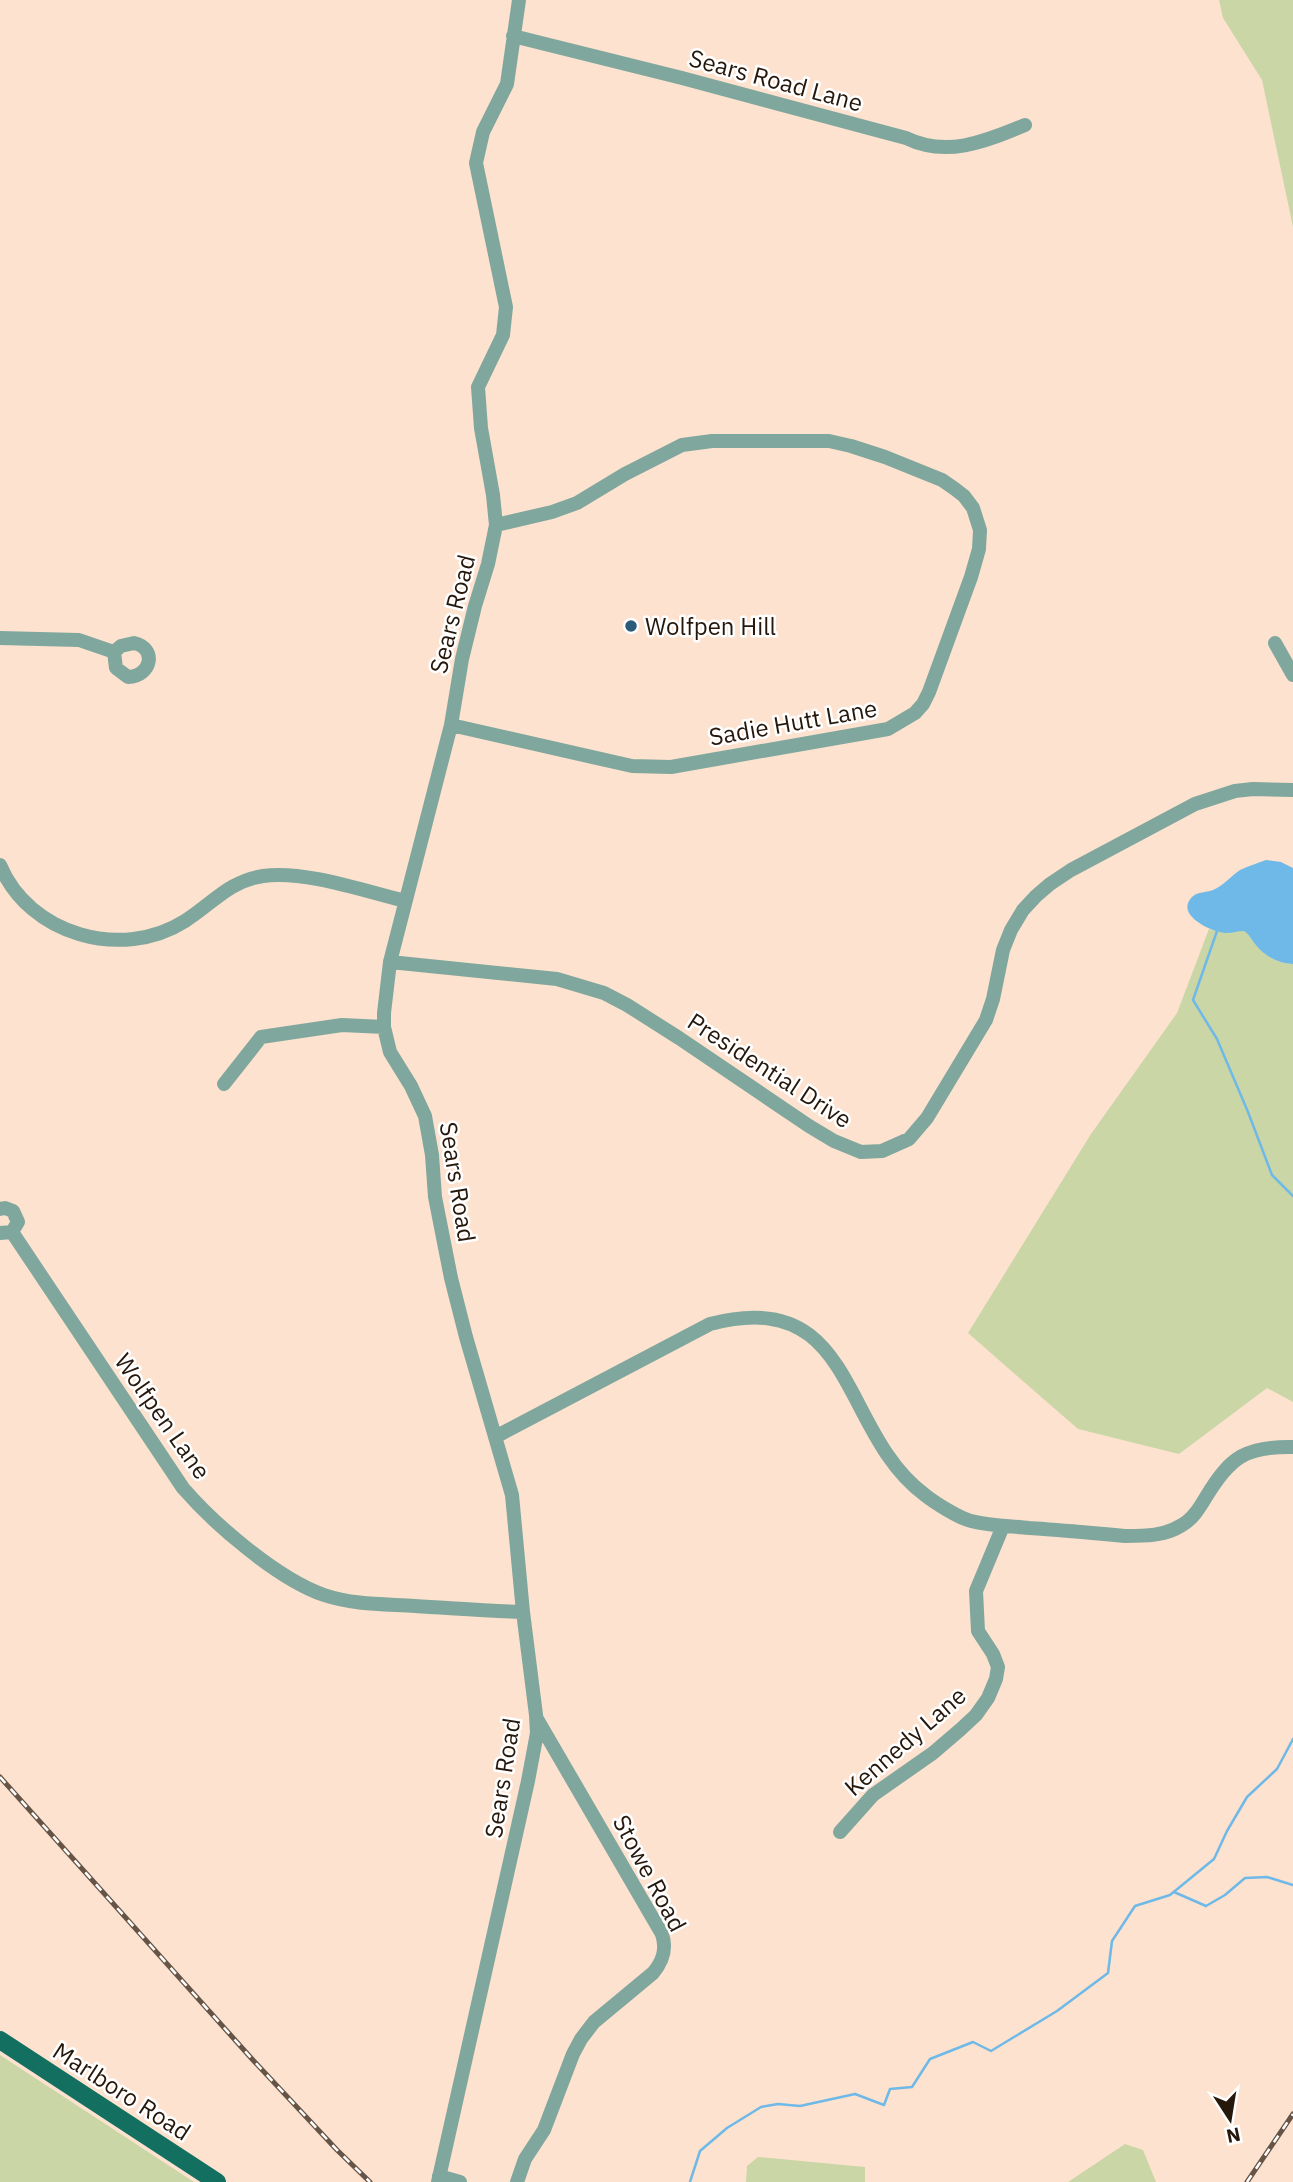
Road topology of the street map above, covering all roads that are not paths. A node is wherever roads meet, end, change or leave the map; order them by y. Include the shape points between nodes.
1 (519, 0) edge
2 (513, 36) junction
3 (1025, 125) dead end
4 (496, 525) junction
5 (0, 638) edge
6 (1275, 643) dead end
7 (114, 652) dead end
8 (1293, 675) edge
9 (451, 725) junction
10 (1293, 790) edge
11 (0, 866) edge
12 (405, 901) junction
13 (390, 962) junction
14 (384, 1027) junction
15 (224, 1083) dead end
16 (0, 1209) edge
17 (6, 1233) edge
18 (495, 1437) junction
19 (1293, 1447) edge
20 (1003, 1526) junction
21 (523, 1612) junction
22 (536, 1718) junction
23 (839, 1832) dead end
24 (0, 2040) edge
25 (438, 2179) edge
26 (218, 2182) edge
27 (460, 2182) edge
28 (517, 2182) edge

1 - 2 street, Sears Road
2 - 3 street, Sears Road Lane via 935,148 956,148
2 - 4 street, Sears Road via 507,84 483,132 476,163 506,307 503,335 478,385
4 - 9 street, Sears Road via 462,659
4 - 9 street, Sadie Hutt Lane via 577,503 682,446 712,441 829,441 942,480 967,500 981,534 971,577 929,692 915,713 887,729 652,768
5 - 7 street via 79,640
6 - 8 street
9 - 12 street, Sears Road
10 - 13 street, Presidential Drive via 1235,791 1195,804 1072,870 1036,895 1011,930 986,1020 934,1108 909,1139 882,1151 861,1152 834,1141 604,993 557,979
11 - 12 street via 26,906 54,925 98,940 155,934 185,922 216,896 247,879 265,876 294,876
12 - 13 street, Sears Road
13 - 14 street, Sears Road
14 - 15 street via 342,1026 261,1037
14 - 18 street, Sears Road via 390,1052 425,1116 445,1252
16 - 17 street, Wolfpen Lane via 16,1214 18,1224
17 - 21 street, Wolfpen Lane via 175,1478 192,1498 286,1576 324,1595 359,1602
18 - 20 street via 710,1324 744,1317 771,1318 802,1329 828,1351 891,1461 925,1495 968,1520
18 - 21 street, Sears Road via 515,1508
19 - 20 street via 1257,1449 1229,1464 1192,1518 1168,1532 1135,1536
20 - 23 street, Kennedy Lane via 976,1591 978,1631 998,1667 988,1698 933,1753 873,1795
21 - 22 street, Sears Road
22 - 25 street, Sears Road via 528,1781
22 - 28 street, Stowe Road via 662,1934 665,1950 653,1973 594,2022 581,2039
24 - 26 main road, Marlboro Road
25 - 27 street

